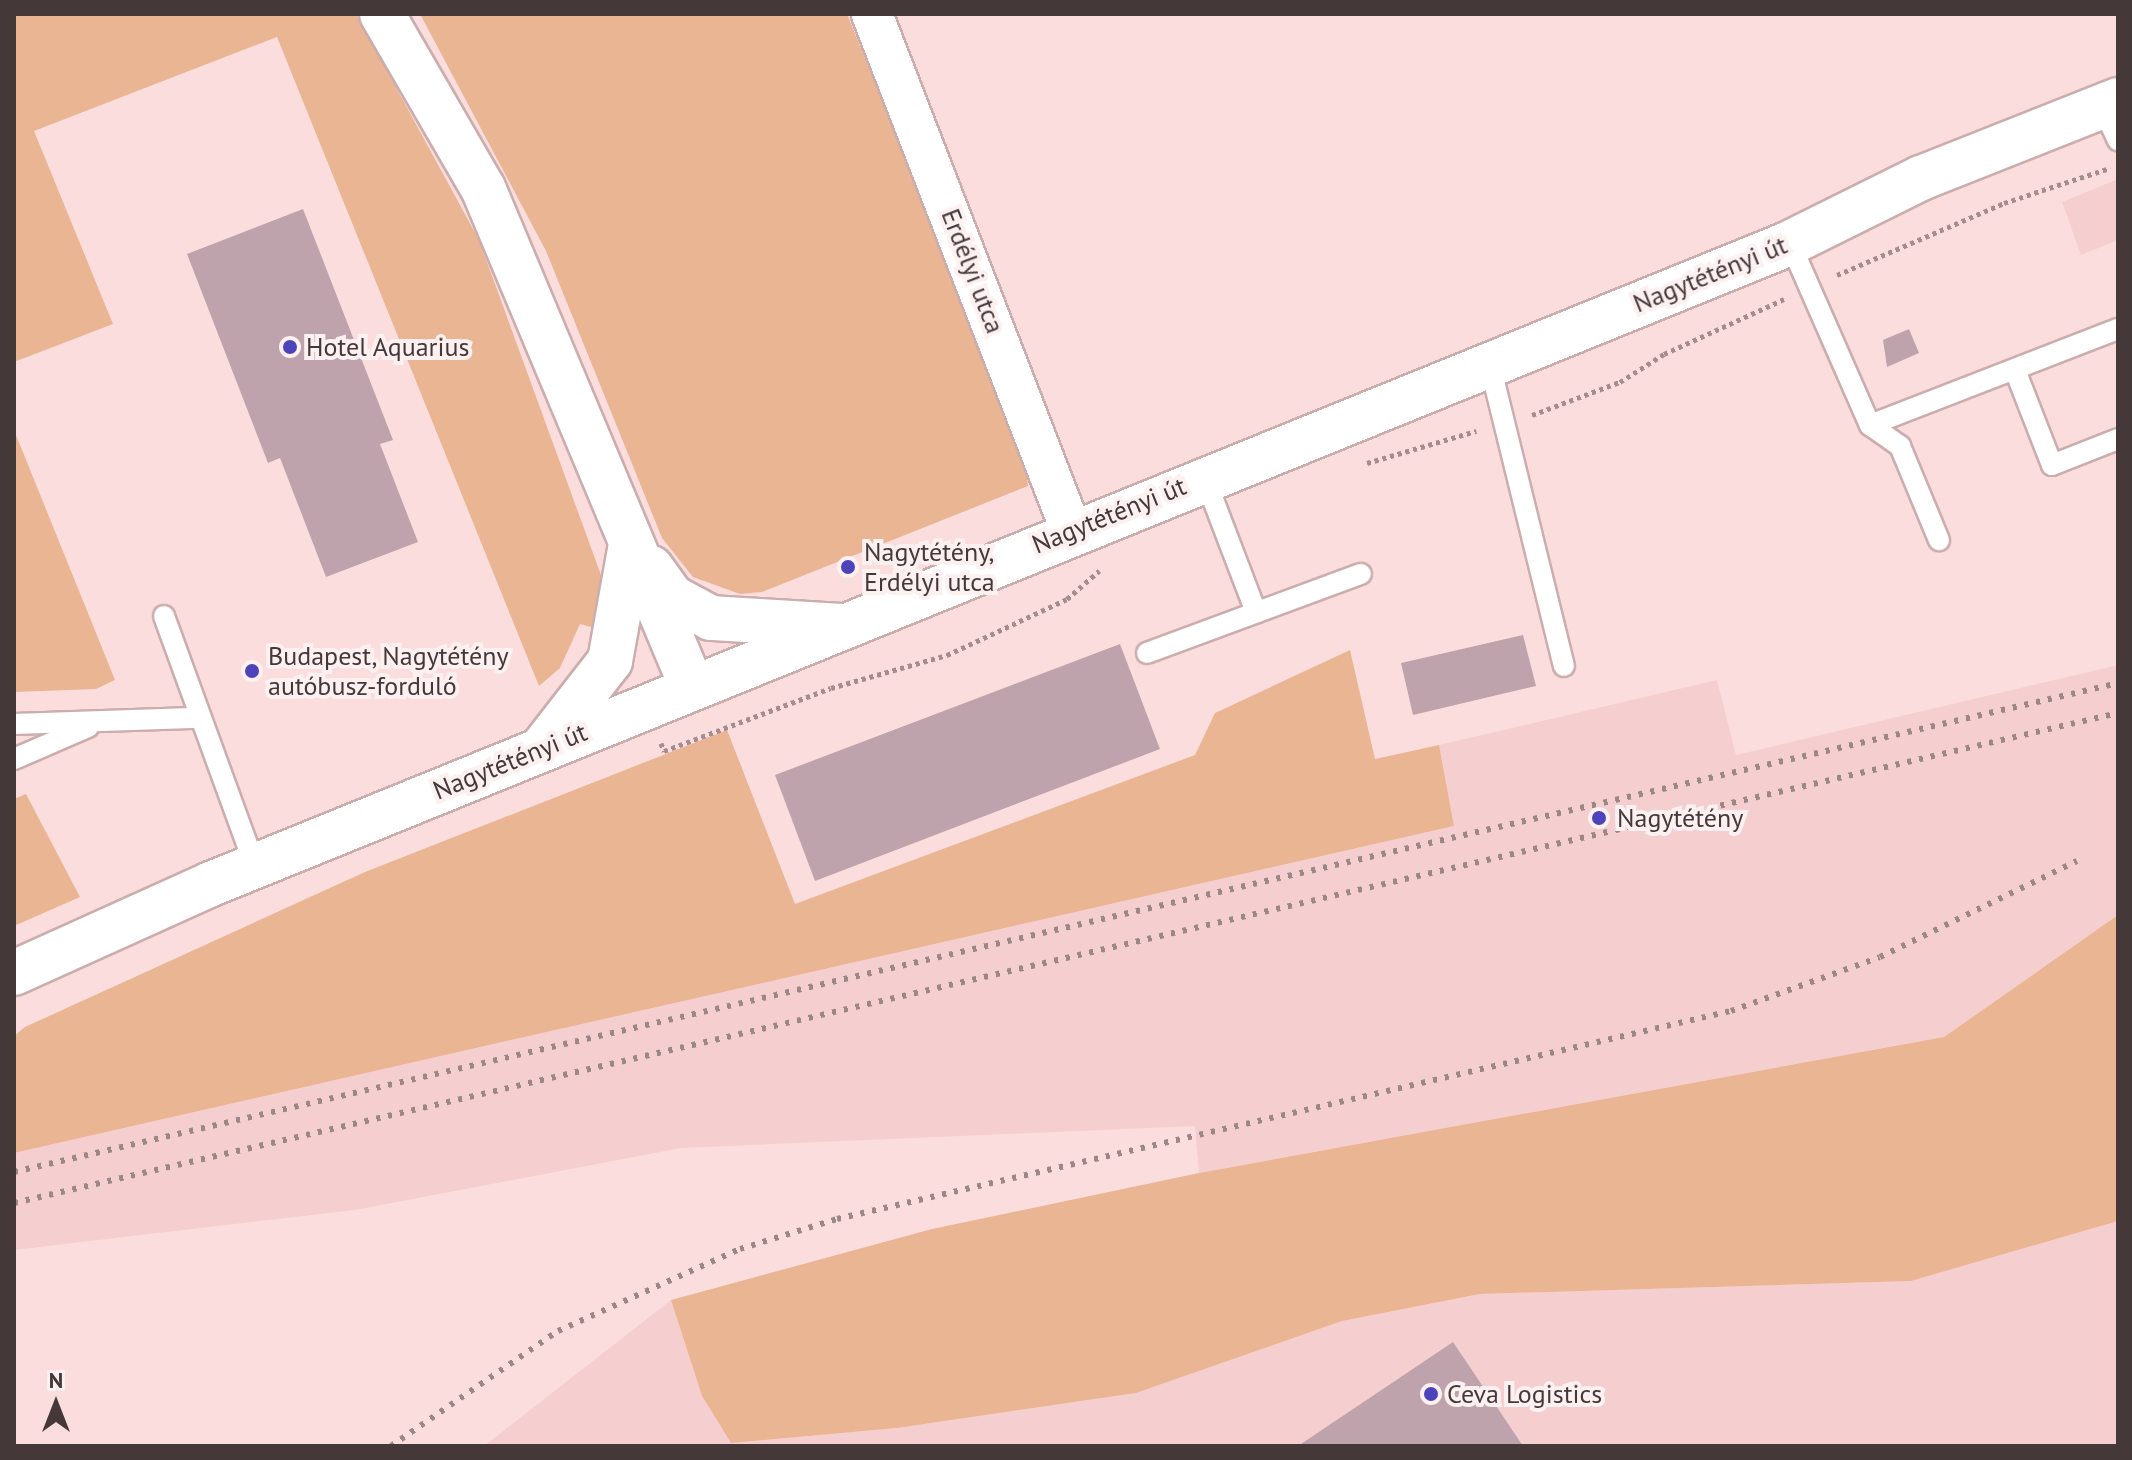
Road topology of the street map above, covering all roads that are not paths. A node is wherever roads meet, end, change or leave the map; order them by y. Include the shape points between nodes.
1 (382, 14) edge
2 (872, 14) edge
3 (2113, 116) edge
4 (1790, 243) junction
5 (2118, 329) edge
6 (1489, 361) junction
7 (2015, 370) junction
8 (1870, 425) junction
9 (2118, 439) edge
10 (1204, 476) junction
11 (1071, 530) junction
12 (1939, 540) dead end
13 (632, 541) junction
14 (1361, 574) dead end
15 (1256, 612) junction
16 (164, 616) dead end
17 (840, 626) junction
18 (1147, 653) dead end
19 (1564, 666) dead end
20 (692, 687) junction
21 (199, 718) junction
22 (14, 724) edge
23 (95, 724) junction
24 (543, 747) junction
25 (14, 759) edge
26 (255, 866) junction
27 (14, 973) edge

1 - 13 main road via 483,188
2 - 11 street, Erdélyi utca
3 - 4 main road, Nagytétényi út via 1921,178
4 - 6 main road, Nagytétényi út
4 - 8 lane
5 - 7 lane
6 - 10 main road, Nagytétényi út
6 - 19 lane
7 - 8 lane
7 - 9 lane via 2052,465
8 - 12 lane via 1900,446
10 - 11 main road, Nagytétényi út
10 - 15 lane
11 - 17 main road, Nagytétényi út
13 - 17 main road via 672,597 711,618
13 - 20 main road
13 - 24 main road via 610,661
14 - 15 lane
15 - 18 lane
16 - 21 lane
17 - 20 main road, Nagytétényi út
20 - 24 main road, Nagytétényi út
21 - 23 lane
21 - 26 lane
22 - 23 lane
23 - 25 lane
24 - 26 main road, Nagytétényi út
26 - 27 main road, Nagytétényi út via 71,942

